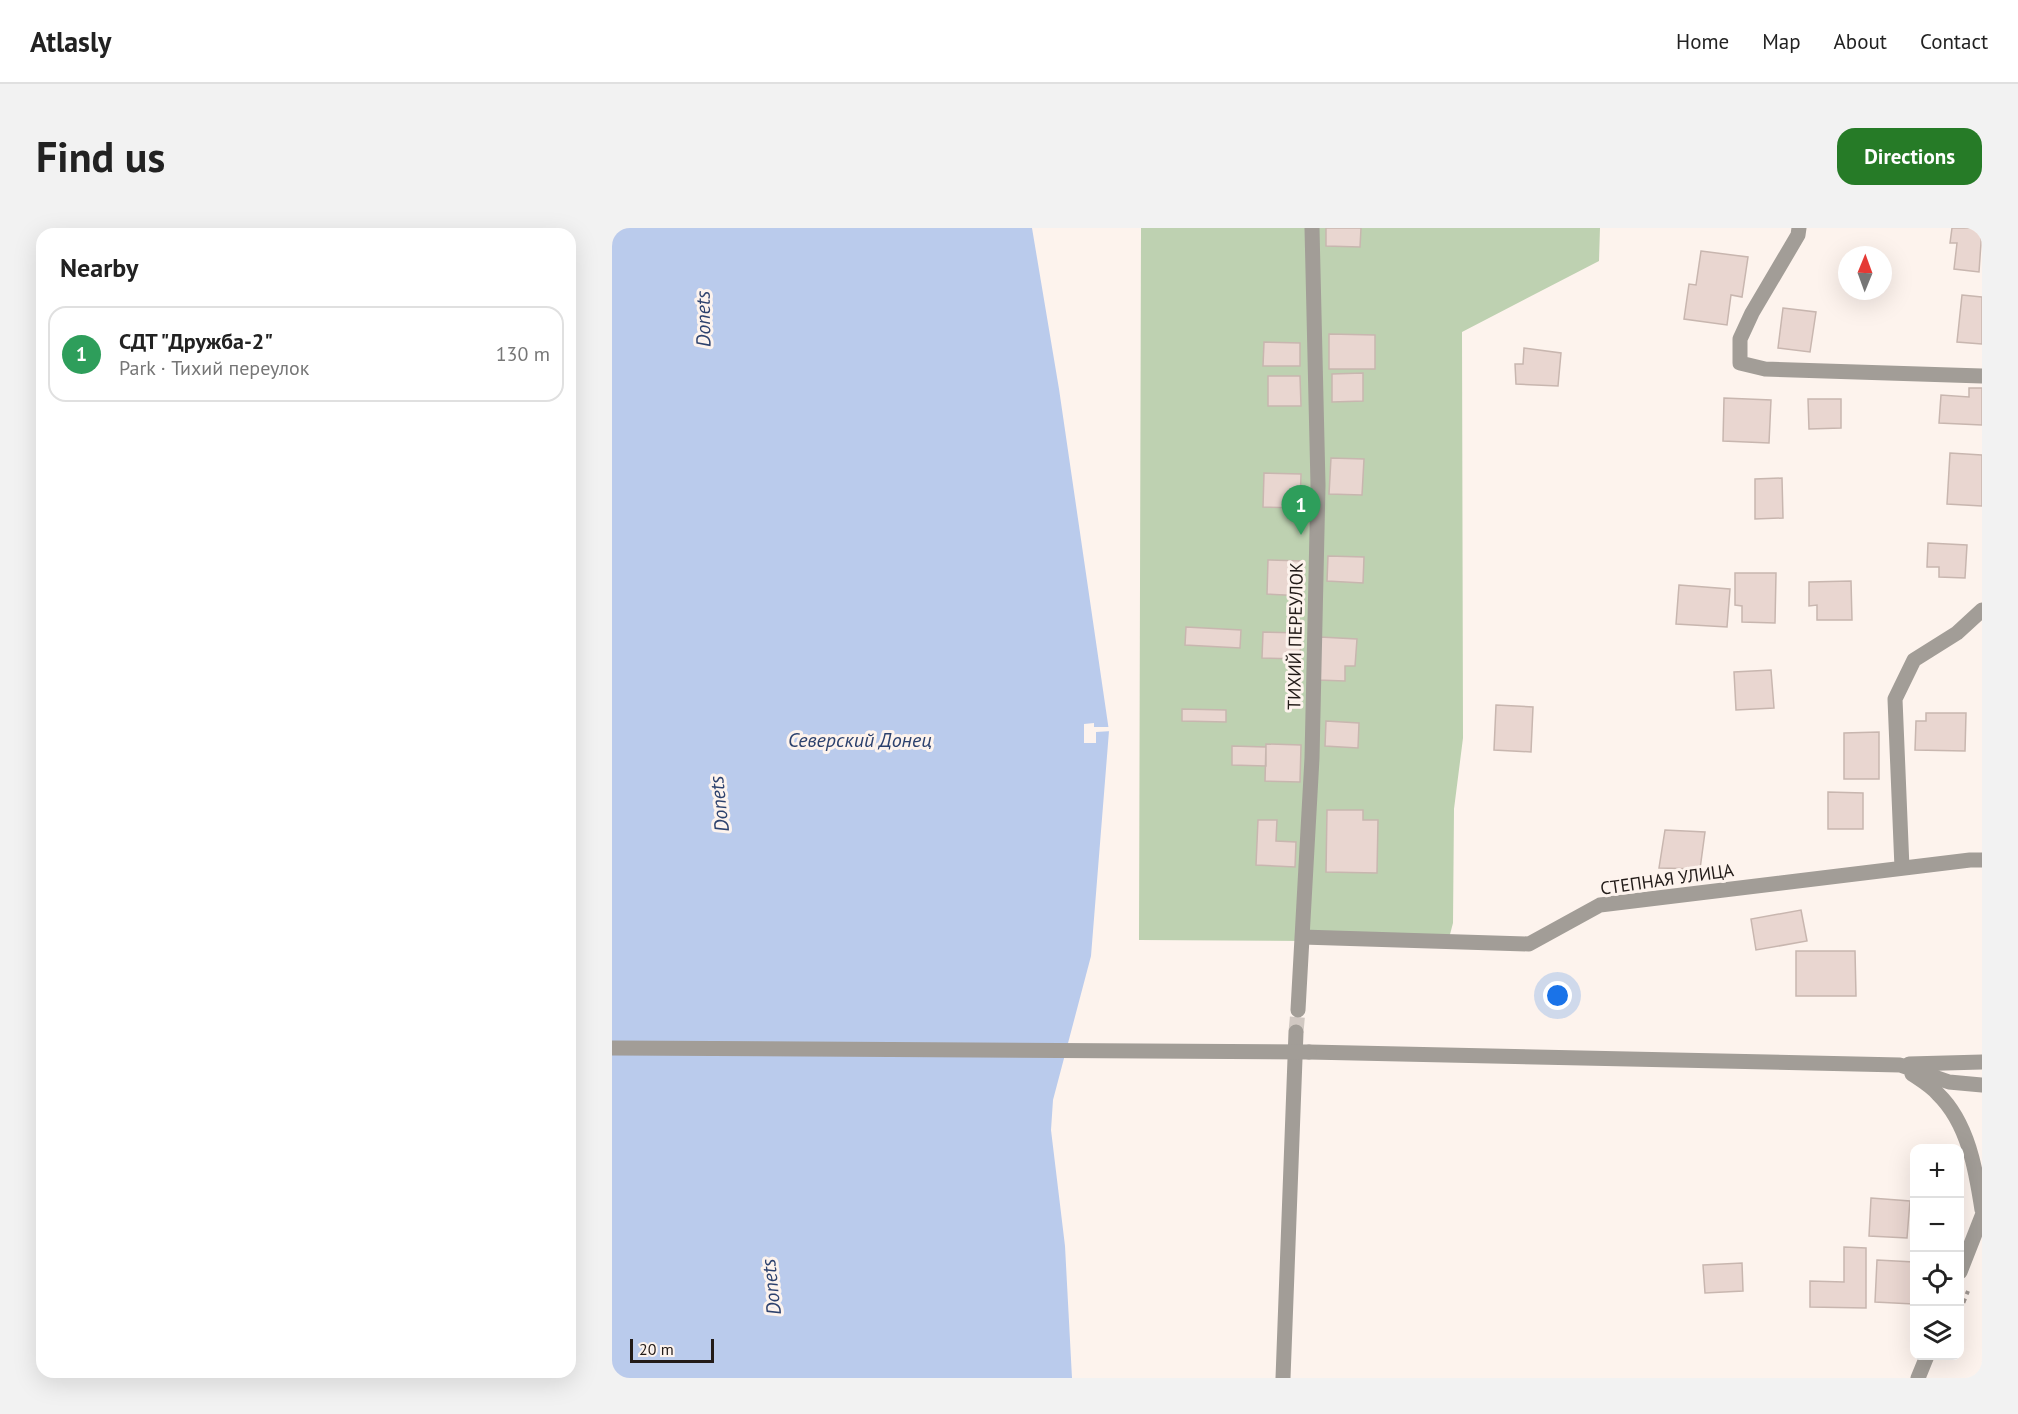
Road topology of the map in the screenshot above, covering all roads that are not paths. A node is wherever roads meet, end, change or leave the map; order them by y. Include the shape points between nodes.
1 (1312, 228) edge
2 (1799, 228) edge
3 (1982, 376) edge
4 (1982, 610) edge
5 (1982, 860) edge
6 (1902, 868) junction
7 (1302, 937) junction
8 (1298, 1010) tunnel mouth
9 (1296, 1032) tunnel mouth
10 (612, 1048) edge
11 (1982, 1062) edge
12 (1900, 1065) junction
13 (1982, 1085) edge
14 (1982, 1210) edge
15 (1982, 1216) edge
16 (1964, 1260) edge
17 (1925, 1360) edge
18 (1283, 1378) edge
19 (1918, 1378) edge

1 - 7 street, ТИХИЙ ПЕРЕУЛОК via 1318,485 1312,758
2 - 3 street via 1740,339 1740,363 1765,369
4 - 6 street via 1957,633 1914,660 1895,699
5 - 6 street, СТЕПНАЯ УЛИЦА
6 - 7 street, СТЕПНАЯ УЛИЦА via 1600,905 1529,945
7 - 8 street, ТИХИЙ ПЕРЕУЛОК
9 - 18 street
10 - 12 street, bridge via 1309,1052
11 - 12 street
12 - 13 street via 1949,1082
12 - 14 street via 1939,1094 1958,1120 1976,1169
15 - 16 street
17 - 19 street

